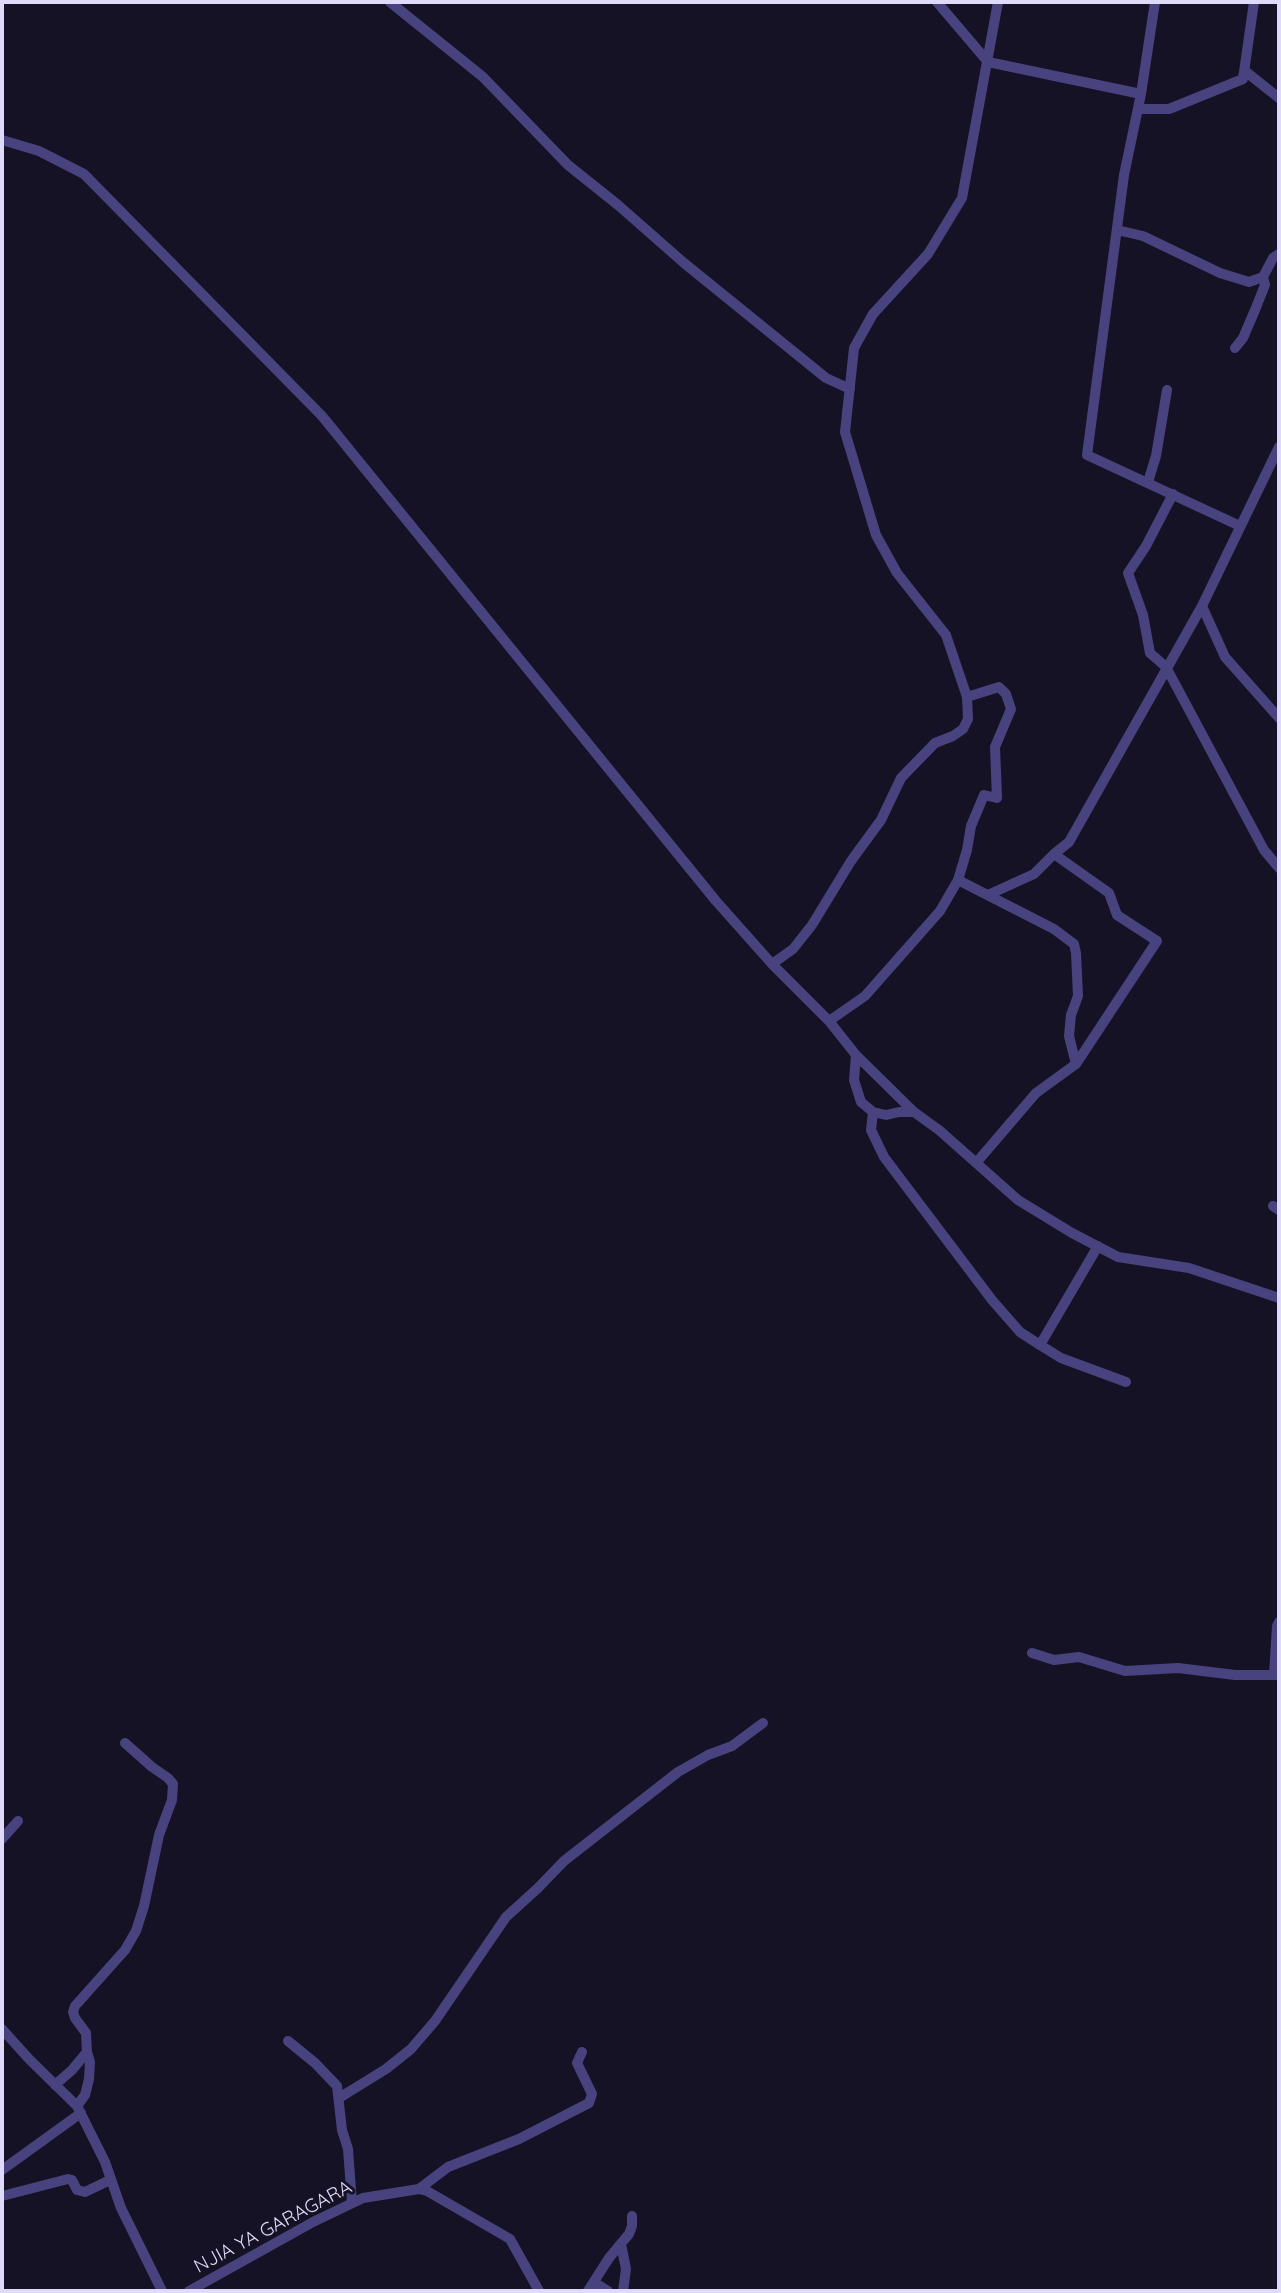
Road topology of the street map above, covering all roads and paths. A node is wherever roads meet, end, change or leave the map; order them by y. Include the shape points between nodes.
1 (390, 2) edge
2 (937, 2) edge
3 (998, 2) edge
4 (1155, 2) edge
5 (1254, 2) edge
6 (988, 62) junction
7 (1245, 71) junction
8 (1141, 94) junction
9 (1279, 98) edge
10 (1138, 109) junction
11 (2, 139) edge
12 (1117, 230) junction
13 (1279, 254) edge
14 (1263, 277) junction
15 (1235, 348) dead end
16 (850, 389) junction
17 (1167, 390) dead end
18 (1279, 447) edge
19 (1148, 482) junction
20 (1173, 494) junction
21 (1240, 526) junction
22 (1202, 606) junction
23 (1166, 667) junction
24 (967, 697) junction
25 (1279, 718) edge
26 (1054, 854) junction
27 (1279, 868) edge
28 (958, 880) junction
29 (990, 894) junction
30 (772, 964) junction
31 (829, 1021) junction
32 (856, 1055) junction
33 (1076, 1064) junction
34 (873, 1112) junction
35 (914, 1112) junction
36 (976, 1164) junction
37 (1097, 1246) junction
38 (1279, 1298) edge
39 (1040, 1345) junction
40 (1126, 1382) dead end
41 (1279, 1622) edge
42 (1032, 1653) dead end
43 (1277, 1674) edge
44 (763, 1723) dead end
45 (125, 1743) dead end
46 (18, 1821) dead end
47 (2, 1839) edge
48 (2, 2029) edge
49 (288, 2041) dead end
50 (87, 2052) junction
51 (582, 2052) dead end
52 (55, 2084) junction
53 (339, 2098) junction
54 (79, 2109) junction
55 (2, 2170) edge
56 (110, 2180) junction
57 (419, 2189) junction
58 (2, 2196) edge
59 (352, 2203) junction
60 (632, 2216) dead end
61 (621, 2244) junction
62 (592, 2287) edge
63 (162, 2291) edge
64 (189, 2291) edge
65 (539, 2291) edge
66 (608, 2291) edge
67 (623, 2291) edge

1 - 16 street via 483,77 568,165 684,263 826,379
2 - 6 street
3 - 6 street
4 - 8 street
5 - 7 street
6 - 8 street
6 - 16 street via 962,198 928,254 873,314 854,348
7 - 9 street
7 - 10 street via 1243,79 1169,109
8 - 10 street
10 - 12 street
11 - 30 street via 84,174 322,416
12 - 14 street via 1150,239 1220,273 1249,282
12 - 19 street via 1087,455
13 - 14 street
14 - 15 street via 1265,285
16 - 24 street via 845,432 876,536 897,573 946,635
17 - 19 street
18 - 21 street
19 - 20 street
20 - 21 street
20 - 23 street via 1128,573 1150,653
21 - 22 street
22 - 23 street
22 - 25 street via 1225,657
23 - 26 street via 1069,842
23 - 27 street via 1264,850
24 - 28 street via 999,687 1011,709 995,747 996,798 984,795
24 - 30 street via 968,719 963,729 935,743 901,778 881,820 812,925 793,949
26 - 29 street via 1034,874
26 - 33 street via 1109,893 1117,915 1157,941
28 - 29 street
28 - 31 street via 940,912 895,965 865,996
29 - 33 street via 1074,944 1077,996 1069,1036
30 - 31 street
31 - 32 street
32 - 34 street via 854,1080 861,1102
32 - 35 street
33 - 36 street via 1036,1093
34 - 35 street
34 - 39 street via 871,1130 884,1157 1006,1318
35 - 36 street
36 - 37 street via 1018,1199
37 - 38 street via 1118,1257 1189,1268
37 - 39 street
39 - 40 street
41 - 43 street
42 - 43 street via 1054,1660 1079,1657 1125,1671 1178,1668 1235,1675
44 - 53 street via 732,1746 678,1772 564,1861 506,1917 411,2049
45 - 50 street via 168,1777 173,1791 136,1931 73,2012 86,2033
46 - 47 street
48 - 52 street
49 - 53 street via 337,2086
50 - 52 street
50 - 54 street via 89,2079
51 - 57 street via 577,2063 592,2094 589,2103 519,2139 448,2166
52 - 54 street
53 - 59 street
54 - 55 street
54 - 56 street via 106,2162
56 - 58 street via 85,2192 68,2179
56 - 63 street
57 - 59 street, NJIA YA GARAGARA
57 - 65 street via 510,2239
59 - 64 street, NJIA YA GARAGARA
60 - 61 street via 632,2226
61 - 62 street
61 - 67 street via 626,2269
62 - 66 street

